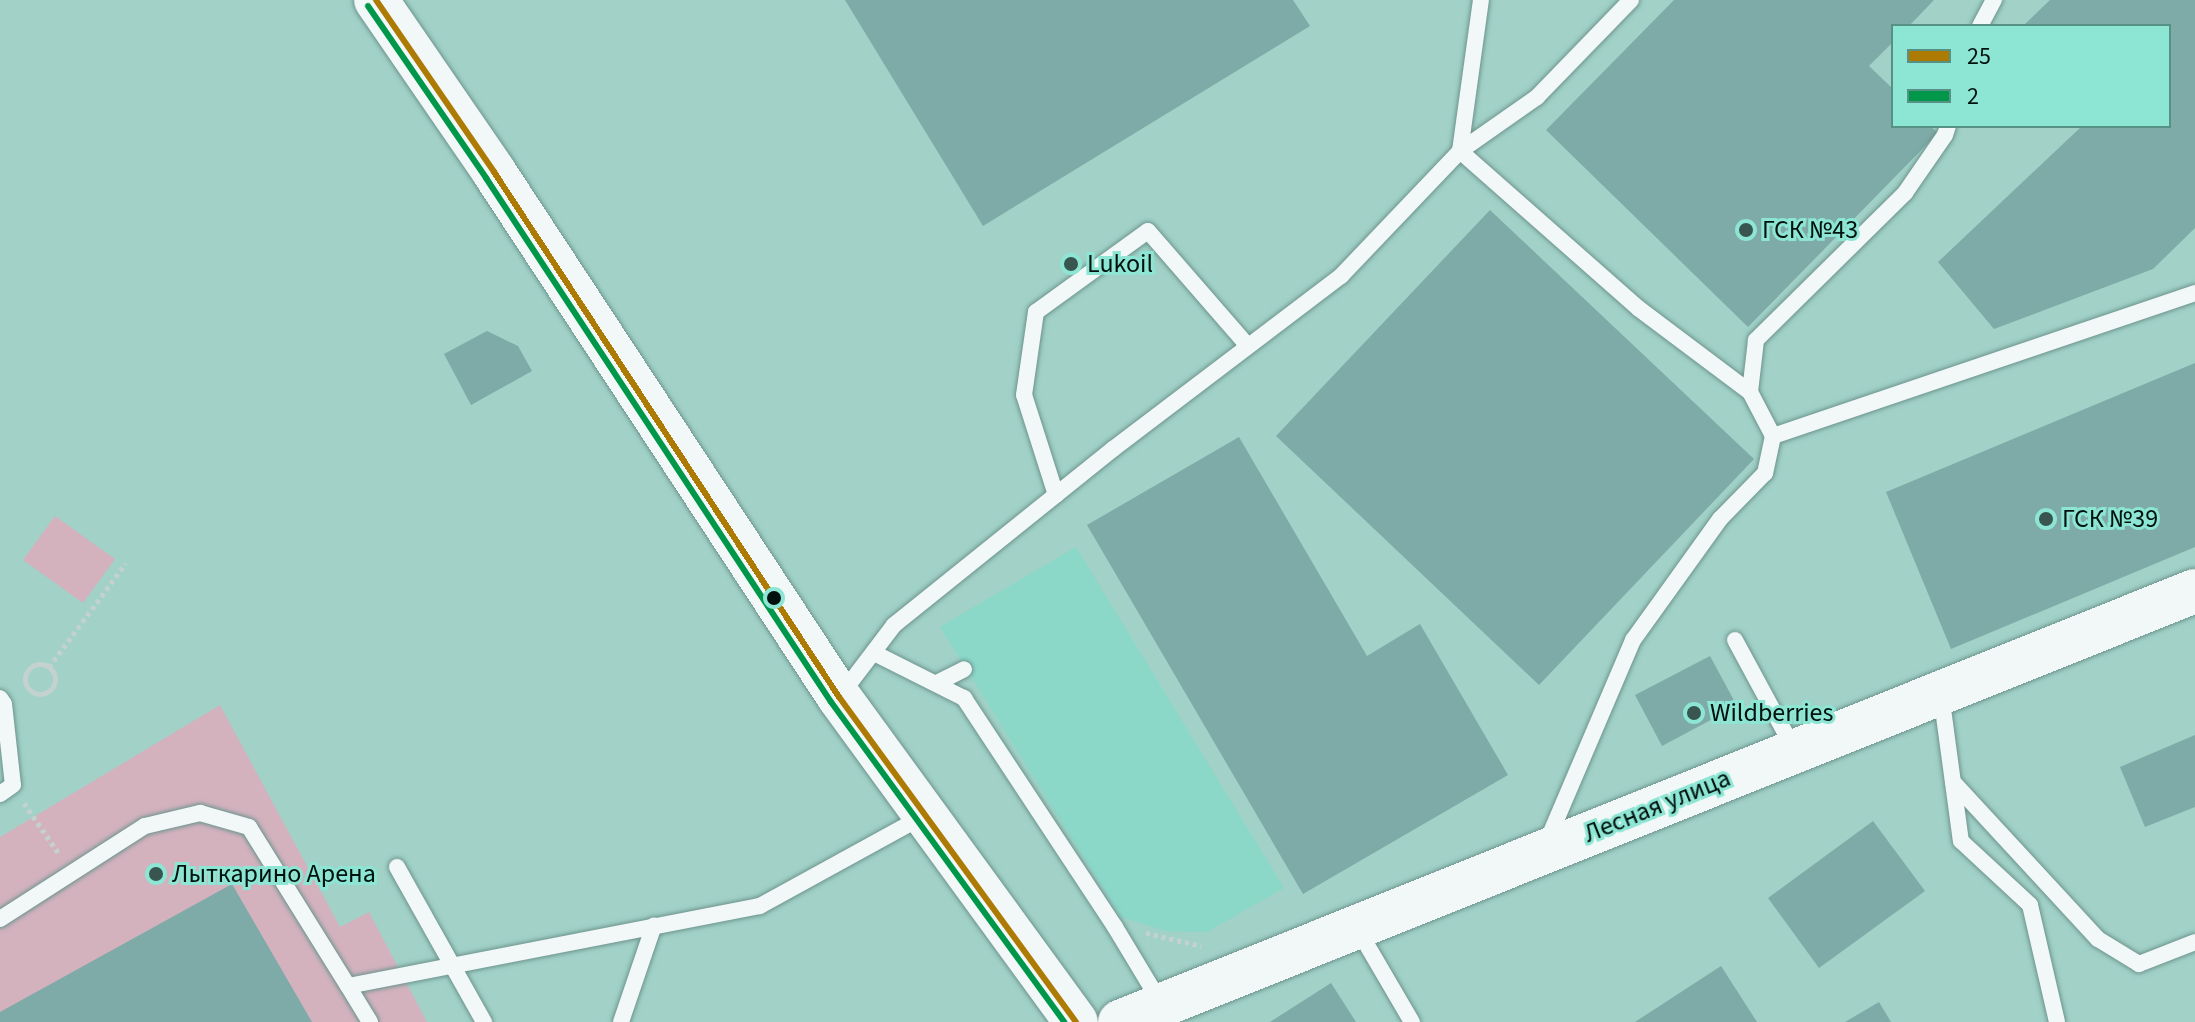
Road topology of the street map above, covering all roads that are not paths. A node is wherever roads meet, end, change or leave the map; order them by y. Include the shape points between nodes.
1 (376, 0) edge
2 (1481, 0) edge
3 (1631, 0) edge
4 (1994, 0) edge
5 (1981, 24) edge
6 (1947, 128) edge
7 (1460, 151) junction
8 (2195, 293) edge
9 (1248, 346) junction
10 (1750, 392) junction
11 (1773, 436) junction
12 (1056, 495) junction
13 (2195, 591) edge
14 (1735, 640) dead end
15 (874, 653) junction
16 (964, 669) dead end
17 (939, 682) junction
18 (1941, 691) junction
19 (839, 697) junction
20 (0, 698) edge
21 (1794, 750) junction
22 (1953, 782) junction
23 (0, 794) edge
24 (924, 816) junction
25 (1542, 852) junction
26 (397, 867) dead end
27 (0, 919) edge
28 (654, 925) junction
29 (1357, 927) junction
30 (2195, 942) edge
31 (452, 964) junction
32 (348, 986) junction
33 (1162, 1005) junction
34 (370, 1022) edge
35 (484, 1022) edge
36 (621, 1022) edge
37 (1076, 1022) edge
38 (1120, 1022) edge
39 (1412, 1022) edge
40 (2057, 1022) edge

1 - 19 street
2 - 7 lane
3 - 7 lane via 1537,97
4 - 5 lane
6 - 10 lane via 1905,193 1756,340
7 - 9 lane via 1341,276
7 - 10 lane via 1638,308
8 - 11 lane
9 - 12 lane
9 - 12 lane via 1148,231 1036,312 1024,395
10 - 11 lane
11 - 25 lane via 1765,473 1720,519 1633,640
12 - 15 lane via 894,625
13 - 18 street, Лесная улица
14 - 21 lane
15 - 17 lane
15 - 19 lane
16 - 17 lane
17 - 33 lane via 964,698 1005,747
18 - 21 street, Лесная улица
18 - 22 lane
19 - 24 street
20 - 23 lane via 13,785
21 - 25 street, Лесная улица
22 - 30 lane via 2098,939 2139,964
22 - 40 lane via 1961,841 2030,905
24 - 28 lane via 760,906
24 - 37 street
25 - 29 street, Лесная улица
26 - 31 lane
27 - 32 lane via 145,826 200,813 249,827
28 - 31 lane
28 - 36 lane
29 - 33 street, Лесная улица
29 - 39 lane
31 - 32 lane
31 - 35 lane
32 - 34 lane
33 - 38 street, Лесная улица

